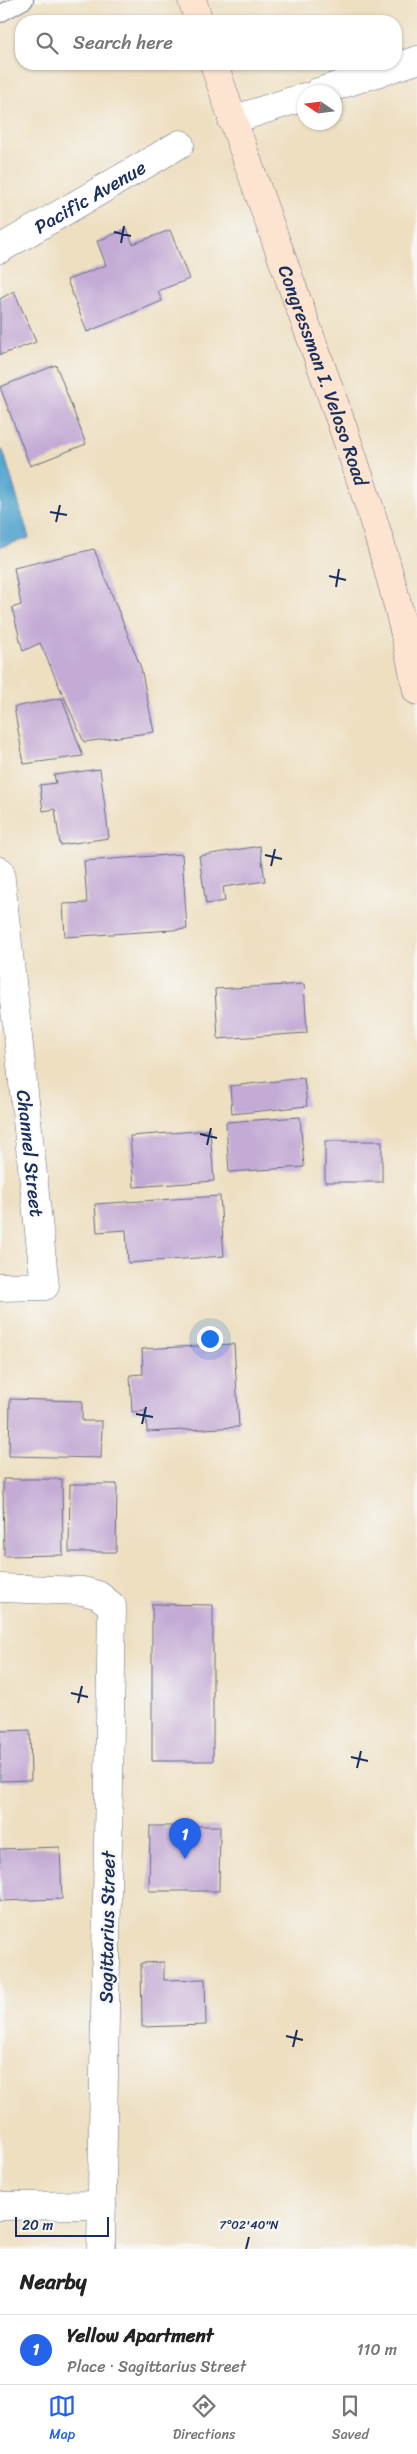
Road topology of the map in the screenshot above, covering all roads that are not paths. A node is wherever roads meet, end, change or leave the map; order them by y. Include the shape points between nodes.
1 (25, 0) edge
2 (192, 0) edge
3 (0, 14) edge
4 (197, 15) edge
5 (417, 60) edge
6 (402, 65) edge
7 (216, 70) edge
8 (386, 70) edge
9 (340, 85) edge
10 (297, 99) edge
11 (232, 120) junction
12 (180, 144) dead end
13 (0, 250) edge
14 (417, 691) edge
15 (0, 871) edge
16 (0, 1287) edge
17 (0, 1588) edge
18 (102, 2205) junction
19 (0, 2206) edge
20 (102, 2249) edge

1 - 3 lane
2 - 4 main road
5 - 6 street
7 - 11 main road, Congressman I. Veloso Road
8 - 9 street
10 - 11 street
11 - 14 main road, Congressman I. Veloso Road via 359,470 388,568
12 - 13 street, Pacific Avenue
15 - 16 street, Channel Street via 45,1286
17 - 18 street, Sagittarius Street via 83,1591 98,1595 112,1606
18 - 19 street
18 - 20 street, Sagittarius Street

